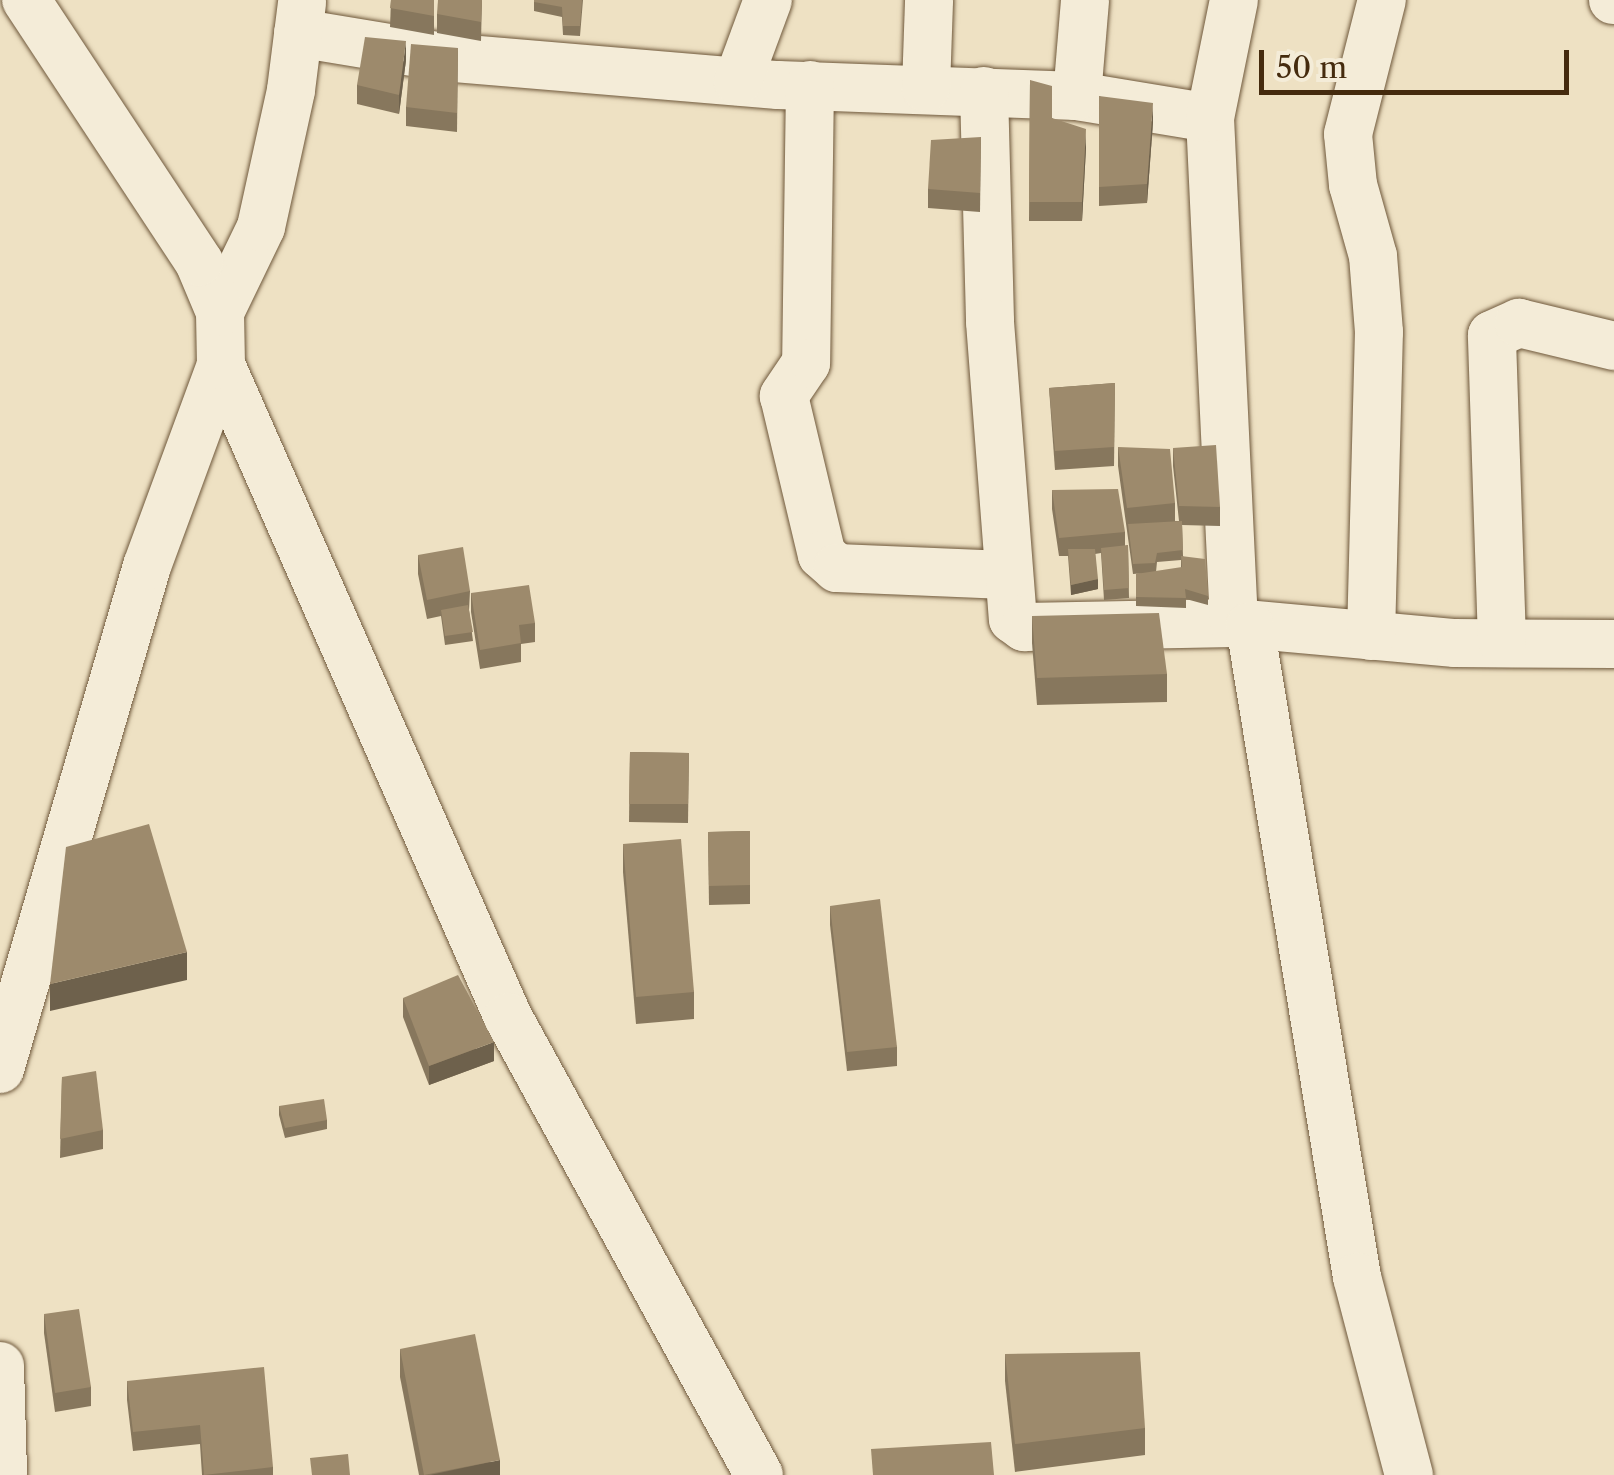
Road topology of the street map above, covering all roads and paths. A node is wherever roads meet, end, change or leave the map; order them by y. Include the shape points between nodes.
1 (768, 0) edge
2 (928, 0) edge
3 (1085, 0) edge
4 (1234, 0) edge
5 (1382, 0) edge
6 (22, 1) edge
7 (300, 16) edge
8 (738, 81) junction
9 (810, 85) junction
10 (926, 88) junction
11 (984, 91) junction
12 (1077, 96) junction
13 (1210, 118) junction
14 (220, 312) junction
15 (1614, 346) edge
16 (221, 365) junction
17 (1006, 574) junction
18 (1242, 624) junction
19 (1371, 636) junction
20 (1502, 641) junction
21 (1614, 644) edge
22 (9, 991) edge
23 (0, 1069) edge
24 (0, 1366) edge
25 (3, 1475) edge
26 (759, 1475) edge
27 (1409, 1475) edge

1 - 8 street
2 - 10 street
3 - 12 street
4 - 13 street
5 - 19 street via 1348,134 1379,332
6 - 14 street via 147,177
7 - 8 street via 443,57
7 - 14 street via 261,227
8 - 9 street
9 - 10 street
9 - 17 street via 806,363 784,396 822,555 837,568
10 - 11 street
11 - 12 street
11 - 17 street
12 - 13 street
13 - 18 street
14 - 16 street
15 - 20 street via 1520,323 1492,335 1505,576
16 - 22 street via 147,566
16 - 26 street via 508,1017
17 - 18 street via 1013,619 1024,626
18 - 19 street
18 - 27 street via 1358,1277
19 - 20 street
20 - 21 street
22 - 23 street
24 - 25 street

